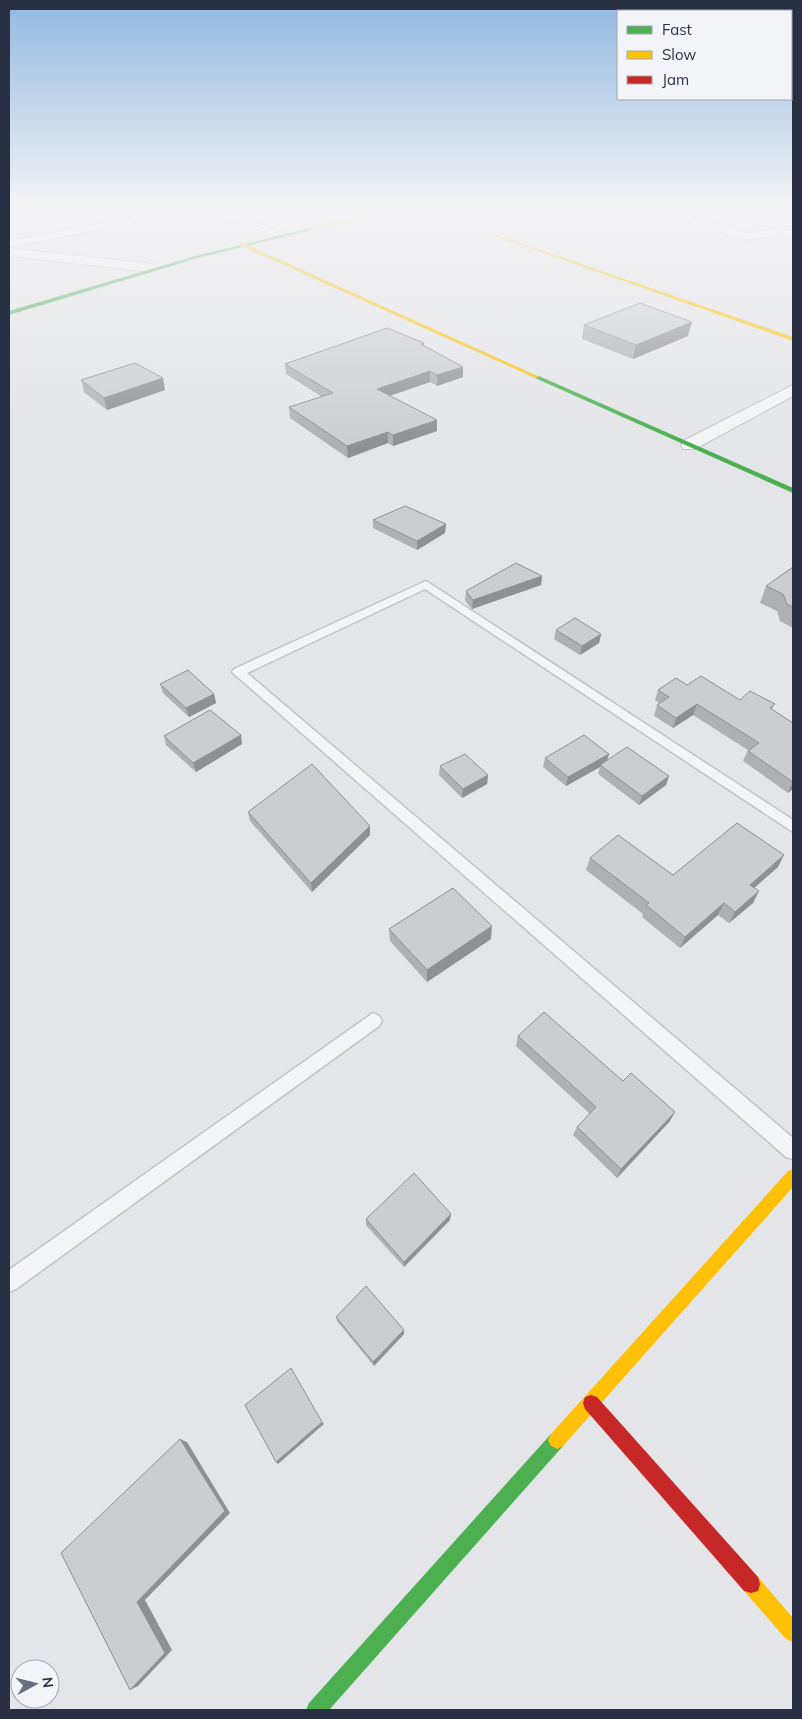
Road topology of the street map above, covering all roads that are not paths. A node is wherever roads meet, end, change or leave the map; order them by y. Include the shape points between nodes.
1 (104, 283) edge
2 (328, 283) edge
3 (634, 283) edge
4 (9, 313) edge
5 (793, 339) edge
6 (793, 390) edge
7 (689, 446) junction
8 (793, 491) edge
9 (793, 827) edge
10 (373, 1021) dead end
11 (793, 1150) edge
12 (793, 1176) edge
13 (9, 1282) edge
14 (591, 1404) junction
15 (793, 1632) edge
16 (316, 1710) edge

1 - 4 main road
2 - 7 main road
3 - 5 main road
6 - 7 street
7 - 8 main road
9 - 11 lane via 426,584 238,672
10 - 13 lane
12 - 14 main road
14 - 15 main road
14 - 16 main road

